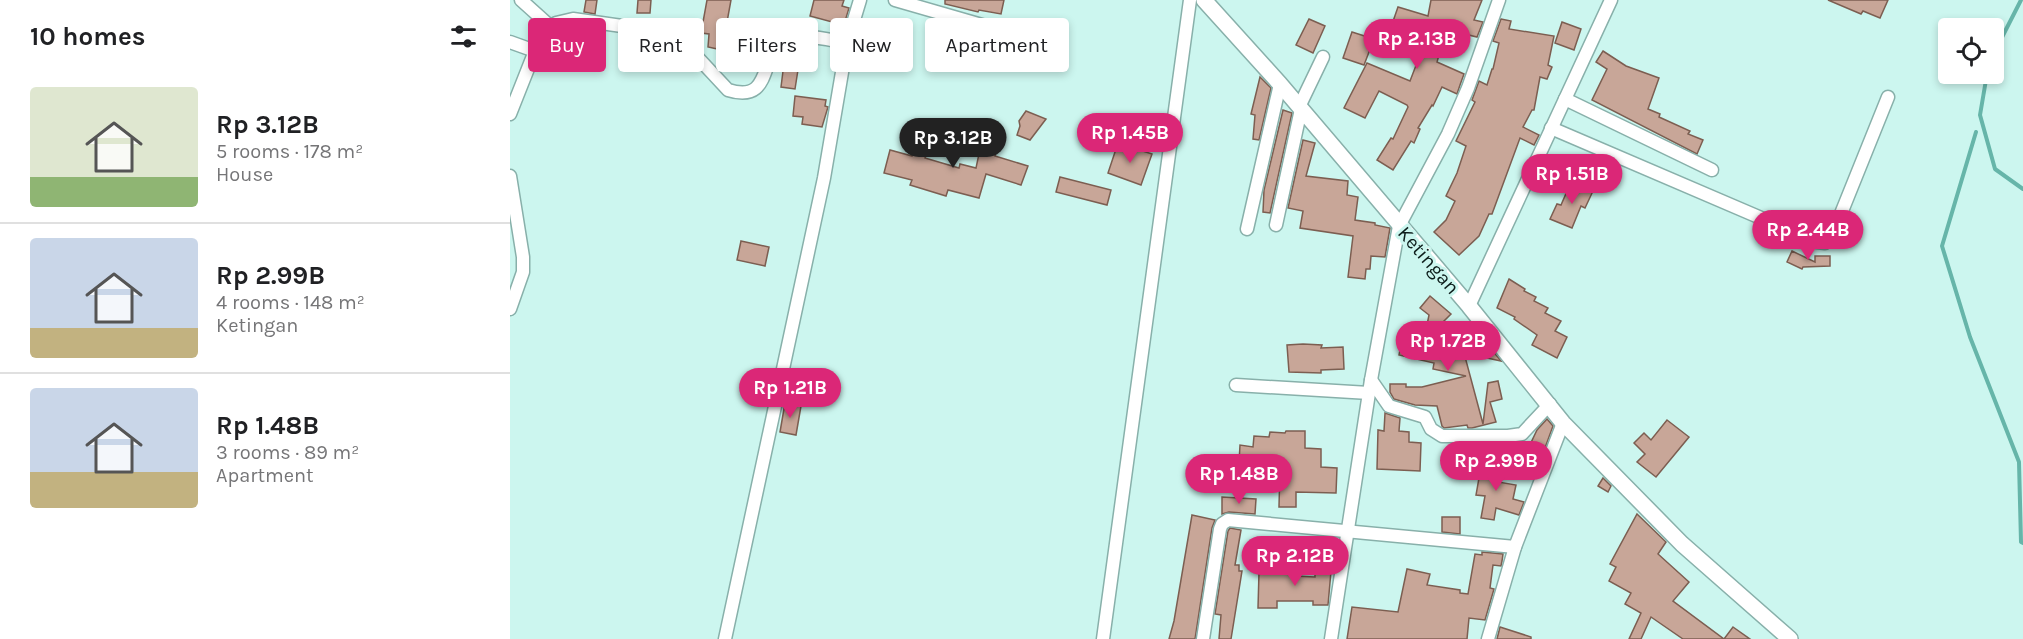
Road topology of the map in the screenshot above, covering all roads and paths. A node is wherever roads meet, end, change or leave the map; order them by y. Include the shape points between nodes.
1 (521, 0) edge
2 (860, 0) edge
3 (895, 0) edge
4 (1190, 0) edge
5 (1499, 0) edge
6 (1611, 0) edge
7 (1207, 2) edge
8 (541, 18) edge
9 (855, 18) edge
10 (958, 18) edge
11 (606, 24) edge
12 (830, 40) edge
13 (510, 42) edge
14 (528, 48) edge
15 (1323, 57) dead end
16 (528, 69) edge
17 (842, 72) edge
18 (1280, 84) junction
19 (1888, 97) dead end
20 (1565, 99) junction
21 (1300, 108) junction
22 (510, 114) edge
23 (1551, 128) junction
24 (1712, 170) dead end
25 (510, 176) edge
26 (1276, 225) dead end
27 (1399, 226) junction
28 (1247, 229) dead end
29 (1469, 306) junction
30 (510, 309) edge
31 (1371, 380) junction
32 (1236, 385) dead end
33 (1369, 393) junction
34 (1550, 404) junction
35 (1563, 423) junction
36 (1348, 533) junction
37 (1515, 547) junction
38 (725, 639) edge
39 (1103, 639) edge
40 (1203, 639) edge
41 (1331, 639) edge
42 (1488, 639) edge
43 (1790, 639) edge

1 - 8 street
2 - 9 street
3 - 10 street
4 - 39 street
5 - 27 street via 1448,134
6 - 20 street
7 - 18 street, Ketingan
11 - 12 street via 671,37 687,46 728,90 737,93 755,89 778,46 785,41 813,37
13 - 14 street
15 - 21 street
16 - 22 street
17 - 38 street via 824,178
18 - 21 street, Ketingan
18 - 28 street
19 - 23 street via 1832,236 1825,243
20 - 23 street
20 - 24 street
21 - 26 street
21 - 27 street, Ketingan
23 - 29 street
25 - 30 street via 523,257 523,272
27 - 29 street, Ketingan
27 - 31 street
29 - 34 street, Ketingan
31 - 33 street
31 - 34 street via 1389,406 1425,417 1431,429 1442,436 1522,434
32 - 33 street
33 - 36 street
34 - 35 street, Ketingan
35 - 37 street
35 - 43 street, Ketingan via 1682,544
36 - 37 street
36 - 40 street via 1225,522 1220,529
36 - 41 street
37 - 42 street

